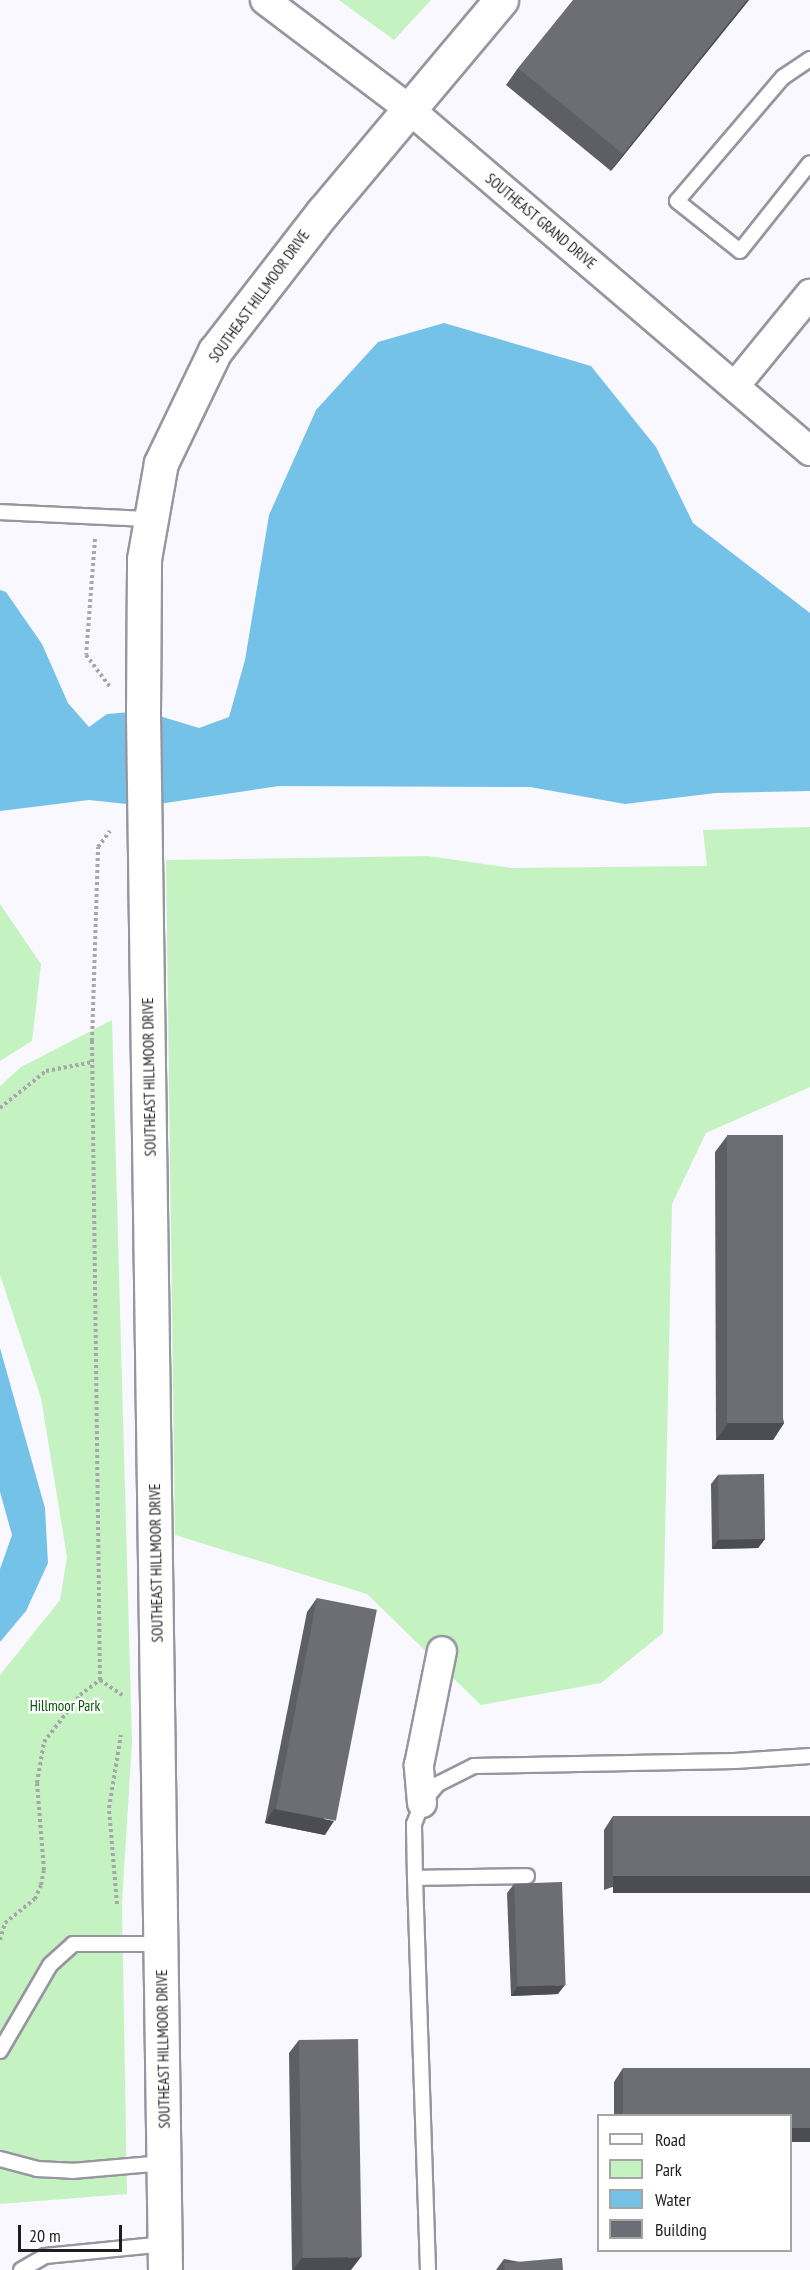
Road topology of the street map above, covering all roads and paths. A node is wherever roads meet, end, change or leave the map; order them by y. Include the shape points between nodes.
1 (265, 0) edge
2 (501, 0) edge
3 (810, 59) edge
4 (409, 109) junction
5 (810, 163) edge
6 (810, 294) edge
7 (735, 386) junction
8 (810, 451) edge
9 (0, 512) edge
10 (151, 519) junction
11 (96, 536) dead end
12 (112, 689) dead end
13 (114, 825) dead end
14 (93, 1062) junction
15 (0, 1108) edge
16 (442, 1651) dead end
17 (100, 1680) junction
18 (123, 1703) dead end
19 (122, 1727) dead end
20 (810, 1755) edge
21 (422, 1803) junction
22 (526, 1876) dead end
23 (415, 1878) junction
24 (117, 1904) dead end
25 (0, 1940) edge
26 (161, 1944) junction
27 (0, 2051) edge
28 (0, 2159) edge
29 (164, 2163) junction
30 (165, 2257) edge
31 (21, 2270) edge
32 (428, 2270) edge

1 - 4 street, SOUTHEAST GRAND DRIVE
2 - 4 street, SOUTHEAST HILLMOOR DRIVE
3 - 5 lane via 783,77 677,201 740,251
4 - 7 street, SOUTHEAST GRAND DRIVE
4 - 10 street, SOUTHEAST HILLMOOR DRIVE via 322,212 215,351 161,463
6 - 7 street
7 - 8 street, SOUTHEAST GRAND DRIVE
9 - 10 lane
10 - 26 street, SOUTHEAST HILLMOOR DRIVE via 144,559 143,711
11 - 12 path via 86,655
13 - 14 path via 98,848
14 - 15 path via 46,1071
14 - 17 path
16 - 21 street via 419,1764
17 - 18 path via 122,1694
17 - 25 path via 80,1695 44,1742 37,1783 44,1870 35,1899 5,1923
19 - 24 path via 109,1808
20 - 21 lane via 735,1761 474,1766 438,1784
21 - 23 lane via 414,1824
22 - 23 lane
23 - 32 lane
26 - 27 lane via 74,1944 50,1965
26 - 29 street, SOUTHEAST HILLMOOR DRIVE
28 - 29 lane via 37,2169 72,2171
29 - 30 street, SOUTHEAST HILLMOOR DRIVE
30 - 31 lane via 45,2256

